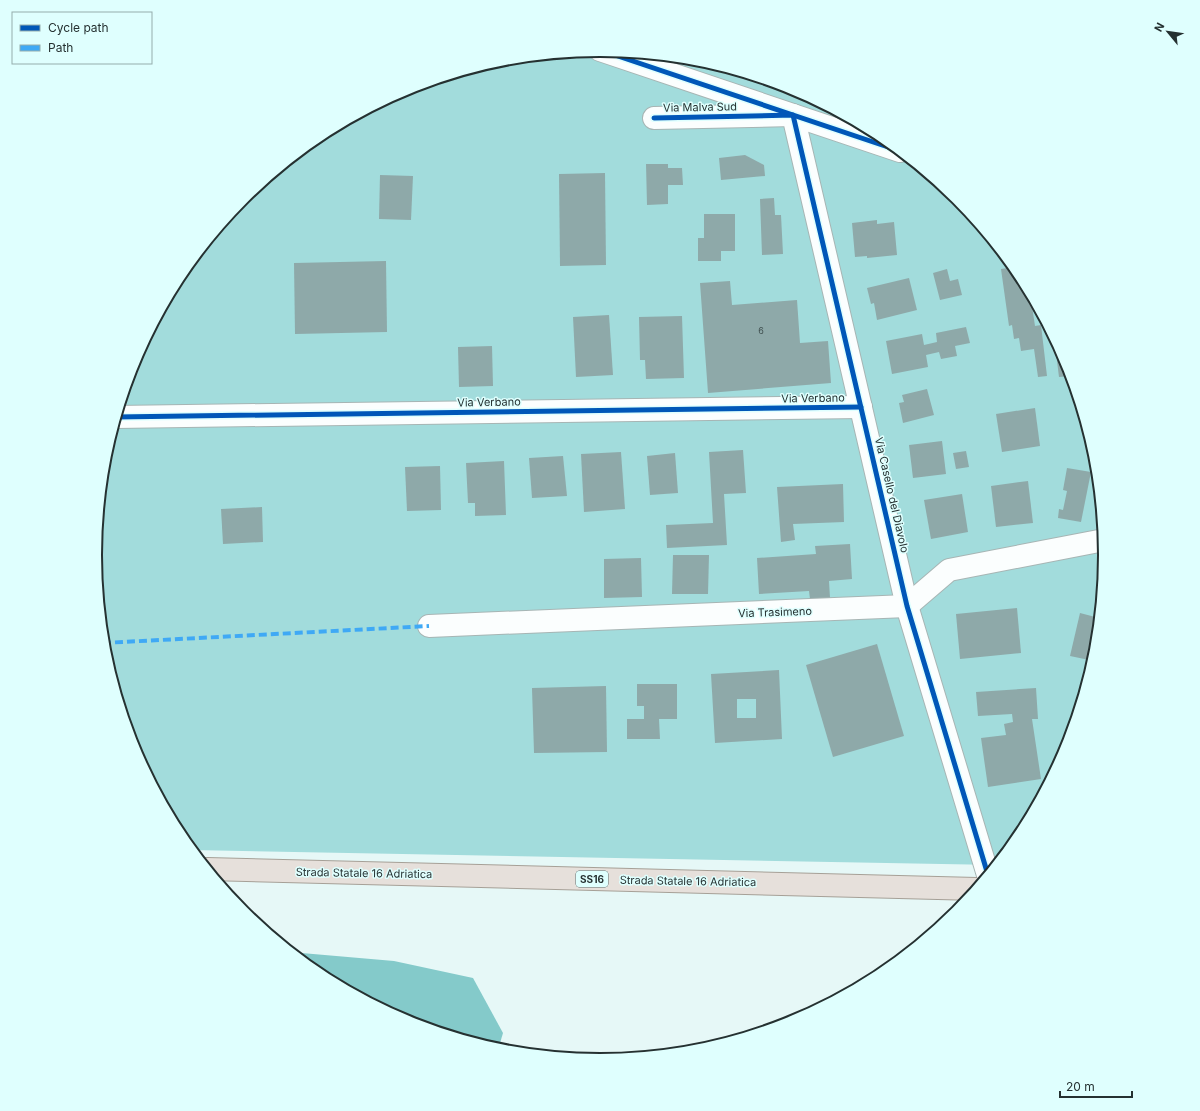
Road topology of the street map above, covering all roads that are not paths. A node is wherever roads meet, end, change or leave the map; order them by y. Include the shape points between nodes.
1 (623, 58) edge
2 (793, 115) junction
3 (654, 118) dead end
4 (883, 145) edge
5 (861, 407) junction
6 (121, 417) edge
7 (1098, 541) edge
8 (907, 606) junction
9 (429, 626) dead end
10 (213, 869) edge
11 (986, 870) edge
12 (970, 889) edge

1 - 2 street, Via Malva Sud
2 - 3 street, Via Malva Sud
2 - 4 street, Via Malva Sud
2 - 5 street, Via Casello del Diavolo
5 - 6 street, Via Verbano
5 - 8 street, Via Casello del Diavolo
7 - 8 street via 949,570
8 - 9 street, Via Trasimeno
8 - 11 street, Via Casello del Diavolo
10 - 12 main road, Strada Statale 16 Adriatica / SS16

